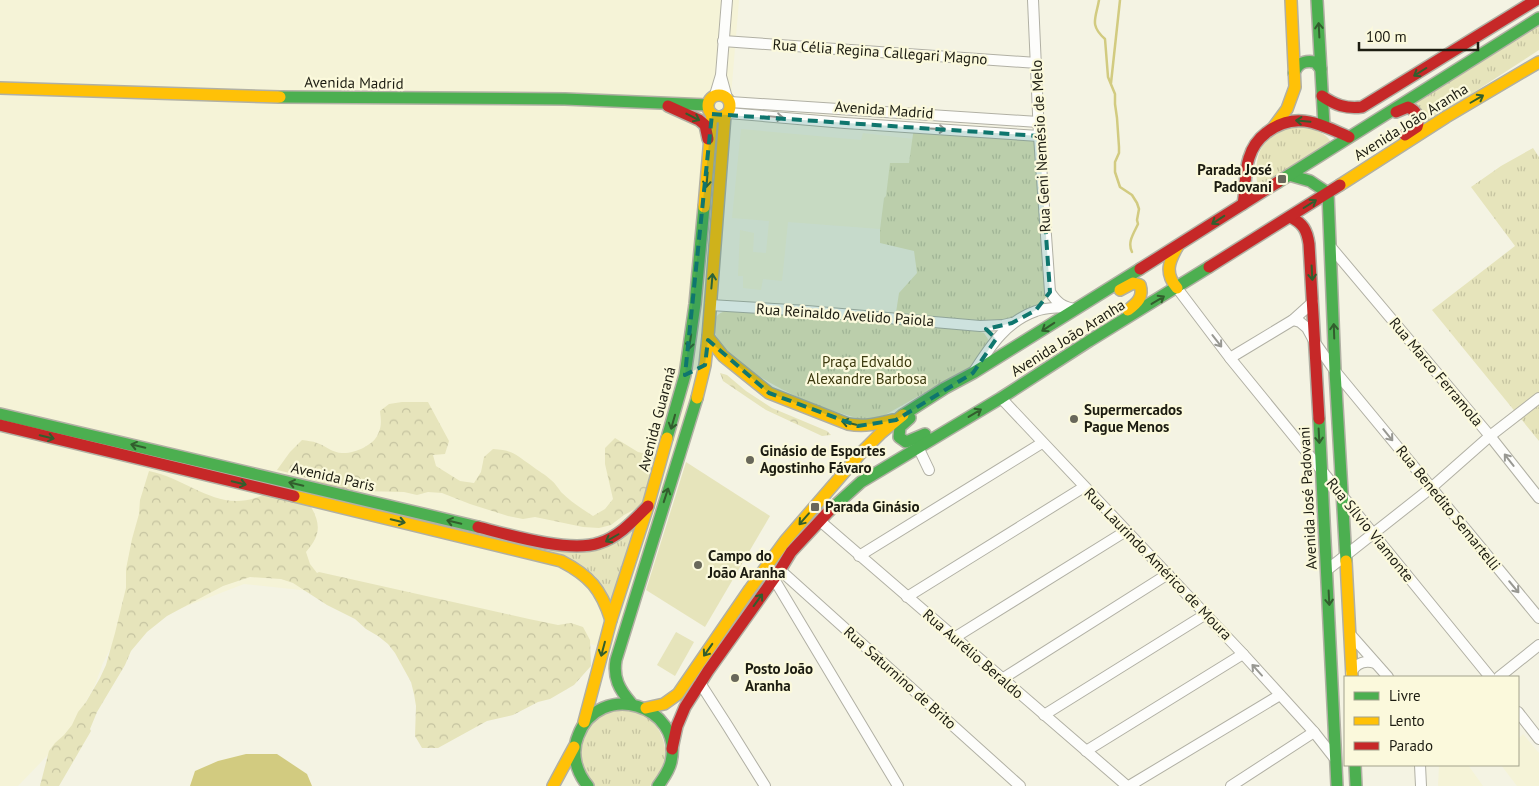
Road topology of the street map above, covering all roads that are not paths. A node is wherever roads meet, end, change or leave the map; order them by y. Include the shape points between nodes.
1 (727, 0) edge
2 (1027, 0) edge
3 (1033, 0) edge
4 (1291, 0) edge
5 (1317, 0) edge
6 (1536, 0) edge
7 (1539, 18) edge
8 (723, 41) junction
9 (1539, 62) edge
10 (1037, 63) junction
11 (1321, 69) junction
12 (1294, 73) junction
13 (720, 75) junction
14 (0, 88) edge
15 (715, 95) junction
16 (1322, 96) junction
17 (654, 101) junction
18 (727, 107) junction
19 (710, 110) junction
20 (1038, 122) junction
21 (1370, 124) junction
22 (1324, 126) junction
23 (1272, 129) junction
24 (1039, 136) junction
25 (1349, 137) junction
26 (709, 152) junction
27 (1289, 175) junction
28 (1345, 182) junction
29 (1328, 193) junction
30 (1243, 204) junction
31 (1290, 217) junction
32 (1178, 245) junction
33 (1330, 246) junction
34 (1310, 250) junction
35 (1177, 288) junction
36 (1050, 292) junction
37 (1097, 296) junction
38 (1313, 302) junction
39 (710, 305) junction
40 (1063, 307) junction
41 (1075, 309) junction
42 (1036, 310) junction
43 (1293, 320) junction
44 (1012, 323) junction
45 (980, 326) junction
46 (708, 338) junction
47 (996, 339) junction
48 (1089, 341) junction
49 (1314, 341) junction
50 (1230, 358) junction
51 (705, 364) junction
52 (741, 371) junction
53 (1336, 371) junction
54 (974, 372) junction
55 (685, 375) junction
56 (945, 388) junction
57 (1357, 397) junction
58 (1001, 398) junction
59 (1539, 398) edge
60 (1337, 406) junction
61 (0, 414) edge
62 (896, 420) junction
63 (0, 426) edge
64 (951, 428) junction
65 (1490, 436) junction
66 (1042, 443) junction
67 (918, 447) junction
68 (1321, 469) junction
69 (929, 470) dead end
70 (220, 472) junction
71 (1084, 487) junction
72 (1431, 488) junction
73 (1342, 497) junction
74 (1539, 498) edge
75 (648, 506) junction
76 (820, 521) junction
77 (1126, 531) junction
78 (1374, 534) junction
79 (1346, 554) junction
80 (860, 556) junction
81 (1327, 570) junction
82 (777, 574) junction
83 (1168, 574) junction
84 (805, 594) junction
85 (907, 597) junction
86 (793, 608) junction
87 (1206, 614) junction
88 (1539, 618) edge
89 (611, 620) junction
90 (1350, 634) junction
91 (954, 638) junction
92 (1539, 645) edge
93 (1243, 654) junction
94 (1375, 663) junction
95 (1351, 675) edge
96 (1387, 676) edge
97 (1489, 676) edge
98 (1500, 676) edge
99 (1002, 679) junction
100 (700, 683) junction
101 (1280, 695) junction
102 (631, 703) junction
103 (646, 708) junction
104 (1519, 713) edge
105 (1044, 715) junction
106 (584, 722) junction
107 (1335, 727) junction
108 (1314, 732) junction
109 (1539, 739) edge
110 (574, 746) junction
111 (672, 748) junction
112 (1086, 752) junction
113 (1336, 760) junction
114 (1355, 766) edge
115 (1420, 766) edge
116 (668, 771) junction
117 (574, 785) edge
118 (588, 785) edge
119 (1336, 785) edge
120 (553, 786) edge
121 (658, 786) edge
122 (665, 786) edge
123 (765, 786) edge
124 (898, 786) edge
125 (1020, 786) edge
126 (1128, 786) edge
127 (1232, 786) edge
128 (1356, 786) edge
129 (1420, 786) edge

1 - 8 street, Avenida Guaraná
2 - 3 street
3 - 10 street, Rua Geni Nemésio de Melo
4 - 12 street
11 -> 5 street
6 -> 16 street via 1362,107 1352,109 1335,105
7 - 21 street, Avenida João Aranha
8 - 10 street, Rua Célia Regina Callegari Magno
8 - 13 street, Avenida Guaraná
28 -> 9 street, Avenida João Aranha
10 - 20 street, Rua Geni Nemésio de Melo
11 - 12 street via 1315,62 1304,61 1299,63
11 - 16 street
12 - 23 street via 1293,96
13 - 15 street, Avenida Guaraná
13 - 18 street, Avenida Guaraná
14 - 17 street, Avenida Madrid via 326,98
15 - 18 street via 719,94
15 - 19 street via 709,101
16 - 22 street
17 - 19 street, Avenida Madrid
17 -> 26 street via 705,125
18 - 19 street, Avenida Madrid via 718,117
18 - 20 street, Avenida Madrid
18 -> 24 street, Avenida Madrid via 845,123
39 -> 18 street, Avenida Guaraná
19 - 26 street, Avenida Guaraná
20 - 24 street, Rua Geni Nemésio de Melo
21 - 25 street, Avenida João Aranha
21 - 28 street via 1378,123 1405,107 1415,111 1418,121 1414,130 1348,171
22 -> 23 street, Avenida João Aranha via 1293,120
22 - 25 street, Avenida João Aranha
23 - 30 street, Avenida João Aranha via 1264,133 1249,157
24 - 36 street, Rua Geni Nemésio de Melo
25 - 27 street, Avenida João Aranha
26 -> 55 street, Avenida Guaraná
27 - 29 street via 1305,178
27 - 30 street, Avenida João Aranha
28 - 29 street, Avenida João Aranha
31 -> 29 street, Avenida João Aranha
29 - 33 street
30 -> 32 street, Avenida João Aranha
31 - 34 street, Avenida José Padovani via 1306,228
31 - 35 street, Avenida João Aranha
32 - 35 street via 1168,269 1170,280
32 - 37 street, Avenida João Aranha
33 - 34 street via 1324,239 1318,239
53 -> 33 street
33 - 65 street, Rua Marco Ferramola
34 -> 38 street, Avenida José Padovani
48 -> 35 street, Avenida João Aranha
35 -> 50 street, Rua Sílvio Viamonte
36 - 40 street
36 - 42 street
37 - 41 street, Avenida João Aranha
37 - 48 street via 1108,296 1133,283 1140,285 1143,293 1137,305 1094,331
38 - 43 street
38 - 49 street, Avenida José Padovani
39 - 45 street, Rua Reinaldo Avelido Paiola
39 - 46 street, Avenida Guaraná
40 - 41 street
40 - 42 street
41 -> 54 street, Avenida João Aranha
42 - 44 street
43 - 49 street, Rua Benedito Semartelli via 1307,328
43 - 50 street
44 - 45 street, Rua Reinaldo Avelido Paiola
44 - 47 street
45 - 47 street
46 - 51 street, Avenida Guaraná
46 - 52 street
47 - 54 street
48 - 58 street, Avenida João Aranha
49 - 53 street, Rua Benedito Semartelli
49 -> 68 street, Avenida José Padovani
50 - 68 street, Rua Sílvio Viamonte
51 - 52 street via 716,362
51 - 55 street
102 -> 51 street, Avenida Guaraná via 614,679 615,663 698,398
62 -> 52 street via 872,425 848,424 769,393
53 - 57 street, Rua Benedito Semartelli
53 - 60 street
54 - 56 street, Avenida João Aranha
55 -> 75 street, Avenida Guaraná
56 - 62 street, Avenida João Aranha
56 - 64 street via 941,398 902,424 899,437 906,442 912,441 933,429
57 - 60 street via 1347,398
57 -> 72 street, Rua Benedito Semartelli
64 -> 58 street, Avenida João Aranha
58 - 66 street, Rua Laurindo Américo de Moura
59 - 65 street
60 - 73 street
70 -> 61 street, Avenida Paris
62 -> 103 street, Avenida João Aranha via 860,454 785,541 678,694 664,704
63 -> 70 street, Avenida Paris
64 - 67 street, Avenida João Aranha
65 - 72 street
74 -> 65 street, Rua Marco Ferramola
66 - 71 street, Rua Laurindo Américo de Moura
66 - 80 street
67 - 69 street
67 - 76 street, Avenida João Aranha via 861,482
68 - 73 street, Rua Sílvio Viamonte
68 - 81 street, Avenida José Padovani
75 -> 70 street, Avenida Paris via 632,524 611,539 582,548
70 -> 89 street, Avenida Paris via 561,560 591,579 603,597
71 - 77 street, Rua Laurindo Américo de Moura
71 - 85 street
72 - 78 street
72 -> 88 street, Rua Benedito Semartelli
73 - 78 street, Rua Sílvio Viamonte
73 - 79 street
75 - 89 street, Avenida Guaraná
76 - 80 street, Rua Aurélio Beraldo
76 - 82 street, Avenida João Aranha via 791,552
77 - 83 street, Rua Laurindo Américo de Moura
77 - 91 street
78 - 79 street
78 - 97 street, Rua Sílvio Viamonte
79 - 81 street
79 - 90 street
80 - 85 street, Rua Aurélio Beraldo
81 -> 107 street, Avenida José Padovani
82 - 84 street, Rua Saturnino de Brito
82 - 86 street
100 -> 82 street, Avenida João Aranha
83 - 87 street, Rua Laurindo Américo de Moura
83 - 99 street
84 - 86 street
84 - 125 street, Rua Saturnino de Brito
85 - 91 street, Rua Aurélio Beraldo
86 - 124 street
87 - 93 street, Rua Laurindo Américo de Moura
87 - 105 street
89 -> 106 street, Avenida Guaraná
90 - 94 street
90 - 95 street
91 - 99 street, Rua Aurélio Beraldo
92 - 98 street
101 -> 93 street, Rua Laurindo Américo de Moura
93 - 112 street
94 - 95 street via 1362,662
94 - 96 street
99 - 105 street, Rua Aurélio Beraldo
100 - 111 street, Avenida João Aranha via 682,713
100 - 123 street
101 - 108 street, Rua Laurindo Américo de Moura
101 - 126 street
102 - 103 street
102 - 106 street via 605,706
103 - 111 street via 666,728
104 - 109 street
105 - 112 street, Rua Aurélio Beraldo
106 - 110 street, Avenida Guaraná
107 - 108 street via 1325,733
107 - 113 street, Avenida José Padovani
108 - 113 street, Rua Laurindo Américo de Moura
108 - 127 street
110 - 118 street via 579,773
110 - 120 street, Avenida Guaraná
111 - 116 street, Avenida João Aranha
112 - 126 street, Rua Aurélio Beraldo
113 - 119 street, Avenida José Padovani
114 - 128 street
115 - 129 street
116 - 121 street
116 - 122 street, Avenida João Aranha
117 - 118 street

